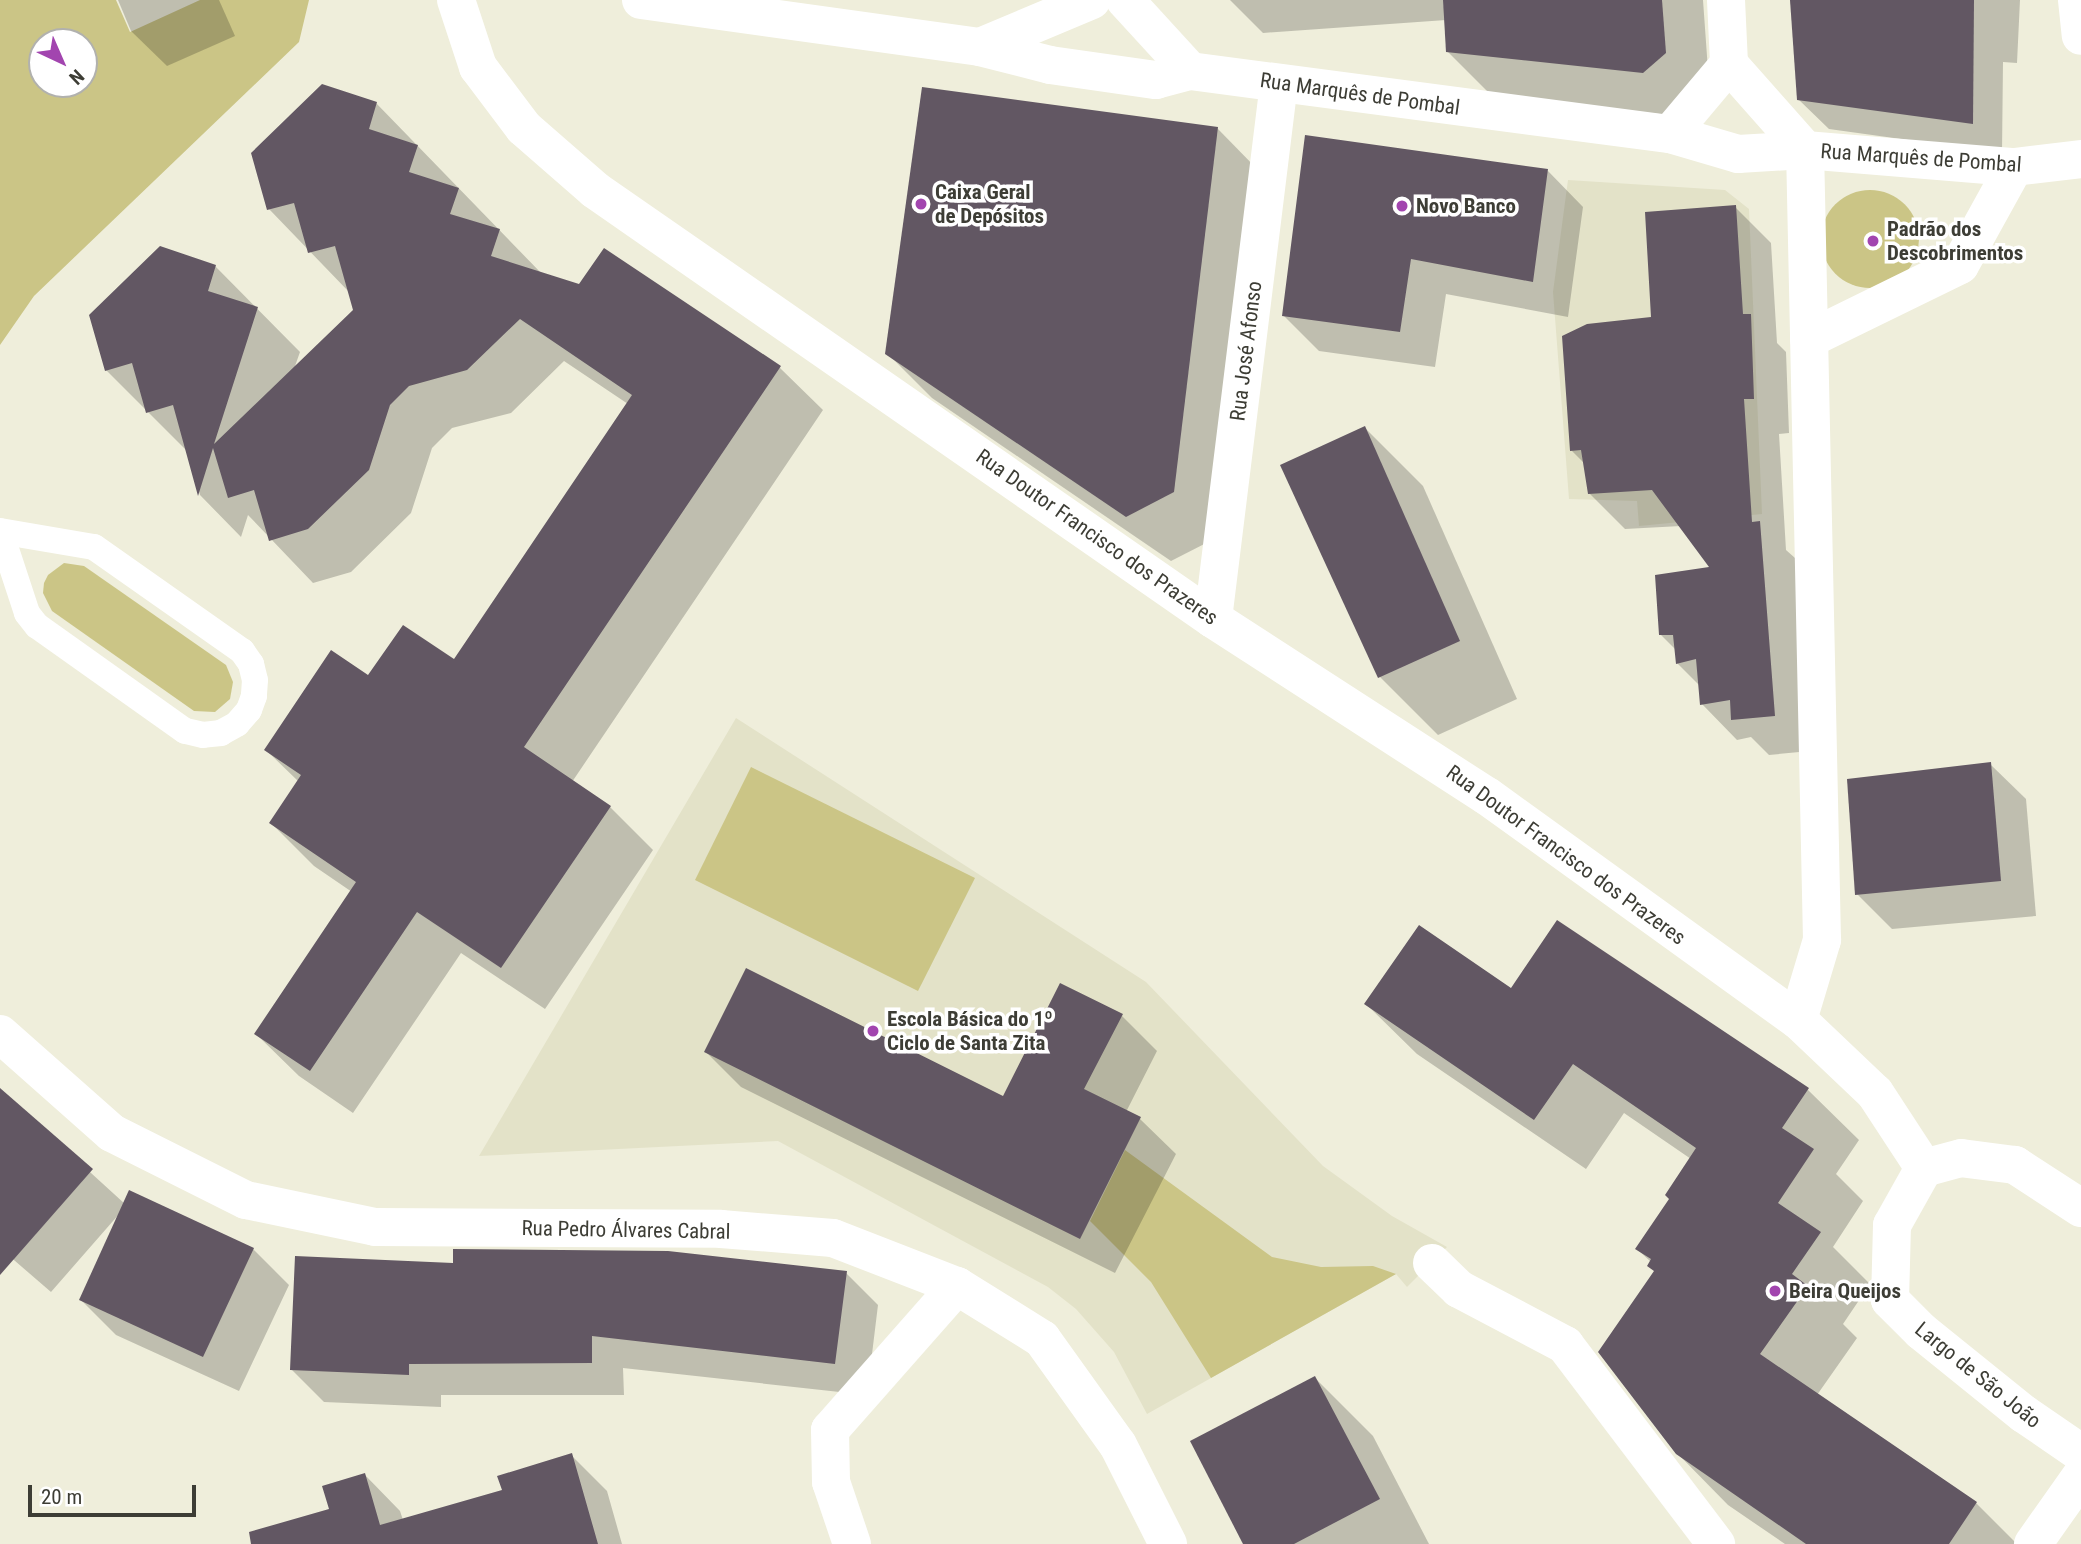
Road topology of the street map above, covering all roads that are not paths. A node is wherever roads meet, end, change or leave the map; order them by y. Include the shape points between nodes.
1 (456, 0) edge
2 (641, 0) edge
3 (647, 0) edge
4 (1091, 0) edge
5 (1125, 0) edge
6 (1726, 0) edge
7 (2077, 0) edge
8 (2081, 36) edge
9 (980, 47) junction
10 (1729, 64) junction
11 (1190, 71) junction
12 (1279, 83) junction
13 (1670, 134) junction
14 (1805, 150) junction
15 (2081, 159) edge
16 (2014, 167) junction
17 (1809, 339) junction
18 (0, 531) edge
19 (1213, 619) junction
20 (1798, 1020) junction
21 (0, 1034) edge
22 (1924, 1168) junction
23 (2081, 1209) edge
24 (1432, 1263) dead end
25 (957, 1286) junction
26 (2081, 1453) edge
27 (2081, 1476) edge
28 (852, 1544) edge
29 (1168, 1544) edge
30 (1716, 1544) edge
31 (2033, 1544) edge

1 - 19 street, Rua Doutor Francisco dos Prazeres via 478,67 524,128 595,190
2 - 3 street, Rua Marquês de Pombal
3 - 9 street, Rua Marquês de Pombal
4 - 9 street
5 - 11 street
6 - 10 street
7 - 8 street
9 - 11 street, Rua Marquês de Pombal via 1050,65 1156,80
10 - 13 street
10 - 14 street
11 - 12 street, Rua Marquês de Pombal
12 - 13 street, Rua Marquês de Pombal
12 - 19 street, Rua José Afonso
13 - 14 street, Rua Marquês de Pombal via 1738,154
14 - 16 street, Rua Marquês de Pombal
14 - 17 street
15 - 16 street, Rua Marquês de Pombal
16 - 17 street via 1960,265
17 - 20 street via 1822,940
18 - 18 lane via 27,613 37,626 185,731 221,733 237,724 248,710 255,680 242,651 94,547
19 - 20 street, Rua Doutor Francisco dos Prazeres via 1488,796
20 - 22 street via 1875,1093
21 - 25 street, Rua Pedro Álvares Cabral via 112,1133 246,1200 375,1227 721,1229 833,1238
22 - 23 street via 1961,1158 2015,1165
22 - 26 street, Largo de São João via 1892,1225 1891,1300 1941,1348
24 - 30 street via 1459,1289 1565,1345
25 - 28 street via 830,1430 831,1482
25 - 29 street, Rua Pedro Álvares Cabral via 1042,1339 1118,1445
27 - 31 street

